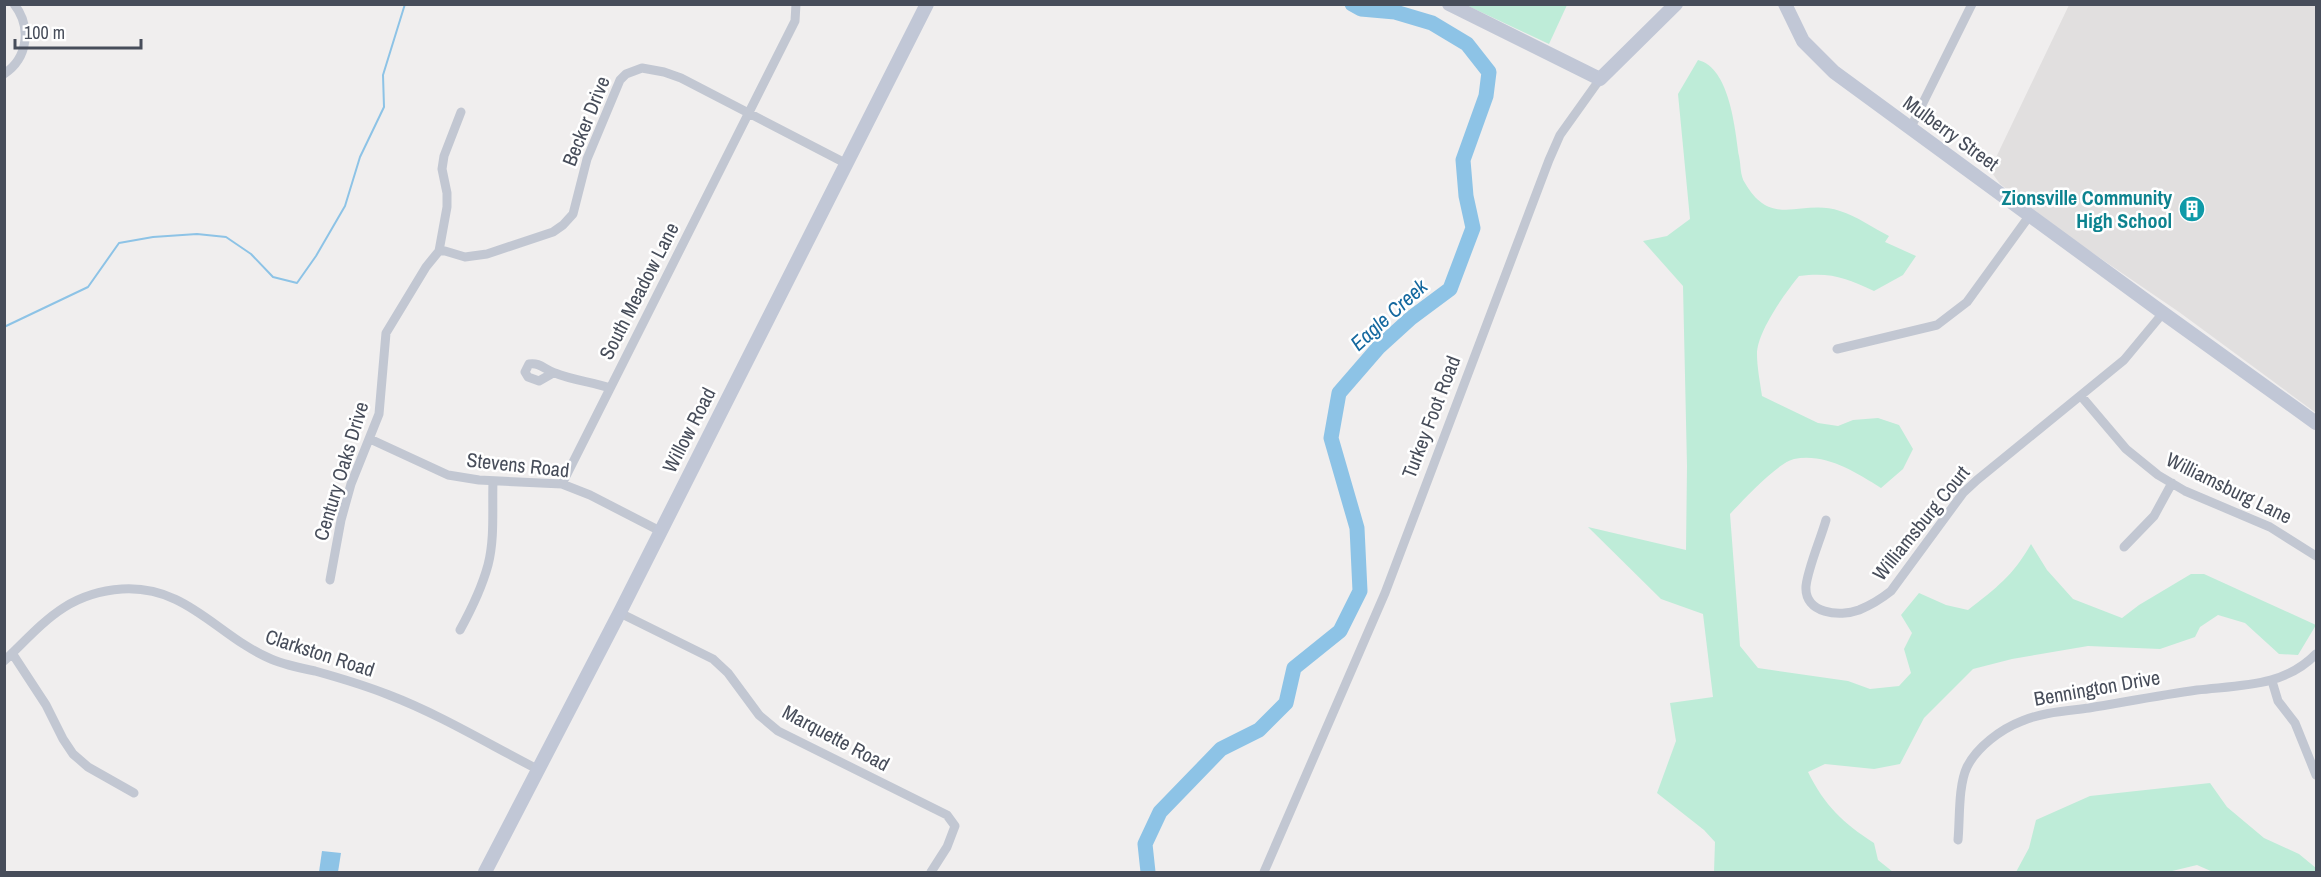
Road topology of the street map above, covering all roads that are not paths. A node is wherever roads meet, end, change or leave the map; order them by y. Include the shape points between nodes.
1 (14, 4) edge
2 (795, 4) edge
3 (927, 4) edge
4 (1449, 4) edge
5 (1676, 4) edge
6 (1785, 4) edge
7 (1972, 4) edge
8 (4, 74) edge
9 (1600, 79) junction
10 (461, 112) dead end
11 (748, 114) junction
12 (1911, 128) junction
13 (847, 164) junction
14 (2030, 215) junction
15 (442, 251) junction
16 (2163, 313) junction
17 (1837, 348) dead end
18 (553, 373) dead end
19 (610, 388) junction
20 (2081, 396) junction
21 (2316, 423) edge
22 (370, 439) junction
23 (493, 481) junction
24 (2172, 483) junction
25 (562, 484) junction
26 (1826, 520) dead end
27 (660, 531) junction
28 (2124, 547) dead end
29 (2316, 556) edge
30 (330, 580) dead end
31 (620, 613) junction
32 (460, 630) dead end
33 (12, 653) junction
34 (2316, 654) edge
35 (4, 661) edge
36 (2272, 681) junction
37 (539, 770) junction
38 (2316, 775) edge
39 (134, 793) dead end
40 (1958, 840) dead end
41 (485, 873) edge
42 (931, 873) edge
43 (1264, 873) edge

1 - 8 street via 24,22 25,44 17,63
2 - 11 street, South Meadow Lane via 795,21
3 - 13 street, Willow Road
4 - 9 street
5 - 9 street, Turkey Foot Road
6 - 12 street, Mulberry Street via 1803,41 1815,54
7 - 12 street
9 - 43 street, Turkey Foot Road via 1560,135 1549,160 1385,593
10 - 15 street via 442,169 447,207
11 - 13 street, Becker Drive
11 - 15 street, Becker Drive via 664,72 642,68 626,74 587,159 573,214 563,225 487,254 465,257
11 - 19 street, South Meadow Lane
12 - 14 street, Mulberry Street
13 - 27 street, Willow Road
14 - 16 street, Mulberry Street
14 - 17 street via 1967,302 1937,326
15 - 22 street, Century Oaks Drive via 426,267 386,333 379,414
16 - 20 street, Williamsburg Court via 2128,355
16 - 21 street, Mulberry Street
18 - 19 street
19 - 25 street, South Meadow Lane
20 - 24 street, Williamsburg Lane via 2126,449
20 - 26 street, Williamsburg Court via 1977,480 1891,591 1857,611 1824,611 1808,598 1806,586
22 - 23 street, Stevens Road via 448,475
22 - 30 street, Century Oaks Drive via 351,484
23 - 25 street, Stevens Road
23 - 32 street via 488,564
24 - 28 street via 2150,522
24 - 29 street, Williamsburg Lane via 2270,527
25 - 27 street, Stevens Road
27 - 31 street, Willow Road
31 - 37 street, Willow Road
31 - 42 street, Marquette Road via 712,660 728,673 759,715 778,731 947,815 955,826
33 - 35 street, Clarkston Road
33 - 37 street, Clarkston Road via 50,616 92,594 124,589 166,594 196,609 259,654 392,696
33 - 39 street via 73,754
34 - 36 street, Bennington Drive via 2296,672
36 - 38 street via 2274,693 2295,723
36 - 40 street, Bennington Drive via 2166,694 2020,721 1993,738 1967,767
37 - 41 street, Willow Road

